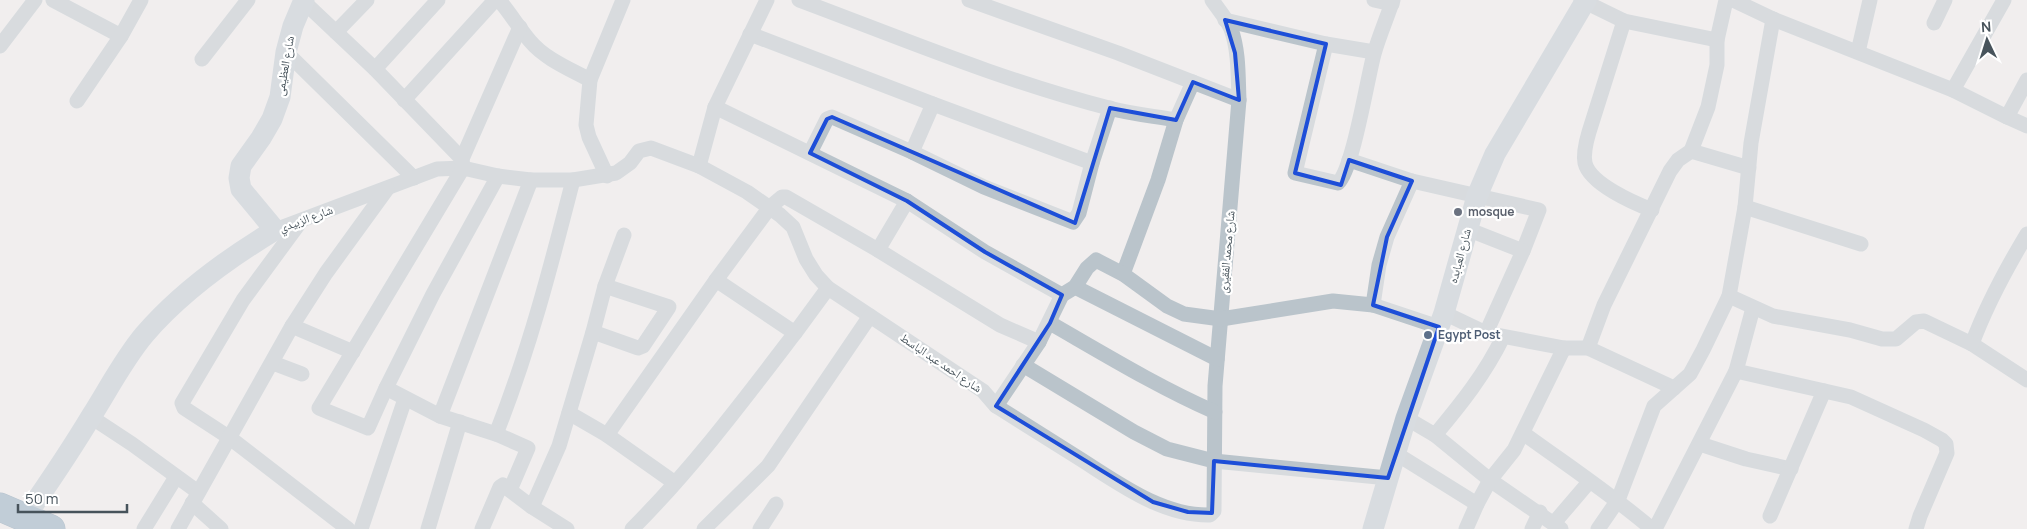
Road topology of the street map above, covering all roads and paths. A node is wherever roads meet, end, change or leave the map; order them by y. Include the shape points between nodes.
1 (35, 0) edge
2 (53, 0) edge
3 (141, 0) edge
4 (248, 0) edge
5 (367, 0) edge
6 (438, 0) edge
7 (497, 0) edge
8 (622, 0) edge
9 (767, 0) edge
10 (799, 0) edge
11 (969, 0) edge
12 (1212, 0) edge
13 (1374, 0) edge
14 (1726, 0) edge
15 (1732, 0) edge
16 (1870, 0) edge
17 (1945, 0) edge
18 (2004, 0) edge
19 (304, 1) edge
20 (1584, 1) edge
21 (1392, 2) edge
22 (1773, 19) junction
23 (1225, 20) junction
24 (1624, 21) junction
25 (1934, 23) dead end
26 (520, 27) junction
27 (336, 32) junction
28 (750, 34) junction
29 (121, 36) junction
30 (1717, 40) junction
31 (1326, 44) junction
32 (0, 46) edge
33 (286, 52) junction
34 (1374, 52) junction
35 (1858, 52) junction
36 (202, 59) dead end
37 (374, 69) junction
38 (590, 80) junction
39 (2027, 80) edge
40 (1192, 82) junction
41 (1953, 90) junction
42 (404, 100) junction
43 (1239, 100) junction
44 (78, 101) dead end
45 (932, 104) junction
46 (715, 107) junction
47 (1110, 108) junction
48 (2007, 117) junction
49 (1176, 120) junction
50 (2027, 126) edge
51 (1691, 151) junction
52 (912, 152) junction
53 (810, 153) junction
54 (1349, 160) junction
55 (1092, 163) junction
56 (463, 164) junction
57 (699, 166) junction
58 (1749, 168) junction
59 (498, 176) junction
60 (607, 176) junction
61 (414, 178) junction
62 (531, 180) junction
63 (573, 180) junction
64 (1412, 181) junction
65 (387, 189) junction
66 (1478, 196) junction
67 (907, 201) junction
68 (770, 207) junction
69 (1745, 207) junction
70 (1652, 210) junction
71 (301, 221) junction
72 (1467, 229) junction
73 (275, 230) junction
74 (2027, 234) edge
75 (624, 235) dead end
76 (1860, 244) dead end
77 (878, 250) junction
78 (1523, 251) junction
79 (1123, 274) junction
80 (716, 280) junction
81 (605, 286) junction
82 (828, 288) junction
83 (1068, 291) junction
84 (1728, 296) junction
85 (1373, 305) junction
86 (1753, 308) junction
87 (870, 316) junction
88 (1221, 320) junction
89 (1442, 320) junction
90 (1050, 322) junction
91 (292, 326) junction
92 (593, 332) junction
93 (795, 333) junction
94 (1486, 333) junction
95 (1502, 337) junction
96 (1039, 342) junction
97 (1972, 344) junction
98 (1564, 348) junction
99 (1588, 348) junction
100 (353, 352) junction
101 (1217, 359) junction
102 (273, 363) junction
103 (1023, 365) junction
104 (1736, 371) junction
105 (302, 374) dead end
106 (2027, 380) edge
107 (386, 388) junction
108 (1674, 388) junction
109 (1824, 391) junction
110 (405, 399) junction
111 (996, 406) junction
112 (1215, 412) junction
113 (569, 413) junction
114 (440, 416) junction
115 (91, 417) junction
116 (1406, 418) junction
117 (460, 422) junction
118 (1523, 433) junction
119 (496, 434) junction
120 (1434, 435) junction
121 (607, 436) junction
122 (230, 438) junction
123 (1700, 444) junction
124 (1395, 453) junction
125 (1214, 461) junction
126 (1791, 469) junction
127 (176, 477) junction
128 (1388, 478) junction
129 (1490, 480) junction
130 (1590, 482) junction
131 (675, 483) junction
132 (510, 490) junction
133 (195, 498) junction
134 (1618, 500) junction
135 (776, 504) dead end
136 (1477, 504) junction
137 (0, 507) edge
138 (532, 507) junction
139 (1214, 511) joint
140 (1540, 512) junction
141 (1770, 516) dead end
142 (25, 517) junction
143 (1557, 526) edge
144 (51, 529) edge
145 (144, 529) edge
146 (178, 529) edge
147 (221, 529) edge
148 (348, 529) edge
149 (361, 529) edge
150 (428, 529) edge
151 (482, 529) edge
152 (567, 529) edge
153 (632, 529) edge
154 (704, 529) edge
155 (760, 529) edge
156 (1373, 529) edge
157 (1466, 529) edge
158 (1532, 529) edge
159 (1598, 529) edge
160 (1653, 529) edge
161 (1916, 529) edge

1 - 32 street
2 - 29 street
3 - 29 street
4 - 36 street
5 - 27 street
6 - 37 street
7 - 26 street
7 - 42 street
8 - 38 street
9 - 28 street
10 - 47 street via 986,69
11 - 40 street
12 - 23 street, شارع محمد الفقيرى
13 - 21 street
14 - 30 street
15 - 22 street
16 - 35 street
17 - 25 street
18 - 41 street
19 - 27 street
19 - 33 street, شارع العظيمى
20 - 24 street
20 - 66 street, شارع العبابده via 1495,154
21 - 34 street
22 - 35 street
22 - 58 street
23 - 31 street
23 - 43 street, شارع محمد الفقيرى via 1236,53
24 - 30 street
24 - 70 street via 1588,132 1585,165 1592,175 1618,195
26 - 38 street via 538,49
26 - 56 street
27 - 37 street
28 - 45 street
28 - 46 street
29 - 44 street
30 - 51 street via 1708,108
31 - 34 street
31 - 54 street via 1295,172 1338,184
33 - 61 street
33 - 73 street, شارع العظيمى via 280,97 272,119 241,166 239,178 241,189
34 - 54 street
35 - 41 street
37 - 42 street
38 - 60 street via 586,125
39 - 48 street
40 - 43 street
40 - 49 street
41 - 48 street
42 - 56 street
43 - 88 street, شارع محمد الفقيرى
45 - 52 street
45 - 55 street
46 - 53 street
46 - 57 street
47 - 49 street
47 - 55 street
48 - 50 street
49 - 79 street via 1158,180
51 - 58 street
51 - 70 street via 1670,171
52 - 53 street via 832,117 827,119
52 - 55 street via 976,183 1071,222 1079,213
53 - 67 street
54 - 64 street
56 - 59 street, شارع الزبيدي
56 - 61 street, شارع الزبيدي
56 - 100 street
57 - 60 street, شارع الزبيدي via 645,148 638,151 624,169
57 - 68 street, شارع احمد عبد الباسط
58 - 69 street
59 - 62 street, شارع الزبيدي
59 - 107 street
60 - 63 street, شارع الزبيدي
61 - 65 street, شارع الزبيدي
62 - 63 street, شارع الزبيدي
62 - 114 street
63 - 119 street via 551,267 516,382
64 - 66 street
64 - 85 street via 1387,237
65 - 71 street, شارع الزبيدي
65 - 91 street
66 - 72 street, شارع العبابده
66 - 78 street via 1539,210
67 - 77 street
67 - 83 street via 985,252
68 - 77 street via 782,197 786,198
68 - 80 street
68 - 82 street, شارع احمد عبد الباسط via 788,220 806,259
69 - 76 street
69 - 84 street
70 - 99 street via 1604,304
71 - 73 street, شارع الزبيدي
71 - 122 street via 243,300 182,401 184,408
72 - 78 street
72 - 89 street, شارع العبابده
73 - 115 street, شارع الزبيدي via 225,262 160,317 128,356
74 - 97 street via 1977,328
75 - 81 street
77 - 96 street via 1000,325
78 - 94 street
79 - 83 street via 1096,260
79 - 88 street via 1167,306 1184,314
80 - 93 street
80 - 121 street
81 - 92 street
81 - 92 street via 669,307 643,346 638,348
82 - 87 street, شارع احمد عبد الباسط
82 - 93 street
83 - 90 street
83 - 101 street
84 - 86 street
84 - 108 street via 1690,374
85 - 88 street via 1333,301
85 - 89 street
86 - 97 street via 1773,316 1892,340 1916,322 1924,321
86 - 104 street
87 - 111 street, شارع احمد عبد الباسط via 983,391
87 - 154 street via 768,466
88 - 101 street, شارع محمد الفقيرى
89 - 94 street
89 - 116 street, شارع العبابده
90 - 96 street
90 - 112 street via 1154,383
91 - 100 street
91 - 102 street
92 - 113 street
93 - 131 street
94 - 95 street
95 - 98 street
95 - 120 street via 1490,364
96 - 103 street
97 - 106 street
98 - 99 street
98 - 118 street
99 - 108 street
100 - 107 street via 319,408 368,428
101 - 112 street, شارع محمد الفقيرى
102 - 105 street
102 - 122 street
103 - 111 street
103 - 125 street via 1167,449
104 - 109 street
104 - 123 street
107 - 110 street
108 - 134 street via 1654,406
109 - 126 street
109 - 161 street via 1850,397 1924,430 1946,444 1947,453
110 - 114 street
110 - 149 street
111 - 139 street, شارع احمد عبد الباسط via 1153,502 1188,512 1210,515
112 - 125 street, شارع محمد الفقيرى
113 - 121 street
113 - 138 street via 559,446
114 - 117 street
115 - 127 street
115 - 142 street, شارع الزبيدي
116 - 120 street
116 - 124 street, شارع العبابده
117 - 119 street
117 - 150 street
118 - 129 street
118 - 130 street
119 - 132 street via 528,448
120 - 129 street
121 - 131 street
122 - 133 street
122 - 148 street
123 - 126 street
123 - 160 street
124 - 128 street, شارع العبابده
124 - 136 street
125 - 128 street
125 - 139 street, شارع محمد الفقيرى
126 - 141 street
127 - 133 street
127 - 145 street
128 - 156 street, شارع العبابده
129 - 136 street
129 - 140 street
130 - 134 street
130 - 143 street
131 - 153 street
132 - 138 street
132 - 151 street via 503,485 500,487
133 - 146 street
133 - 147 street
134 - 159 street
134 - 160 street
135 - 155 street
136 - 157 street
137 - 142 highway
138 - 152 street
140 - 143 street
140 - 158 street
142 - 144 highway

